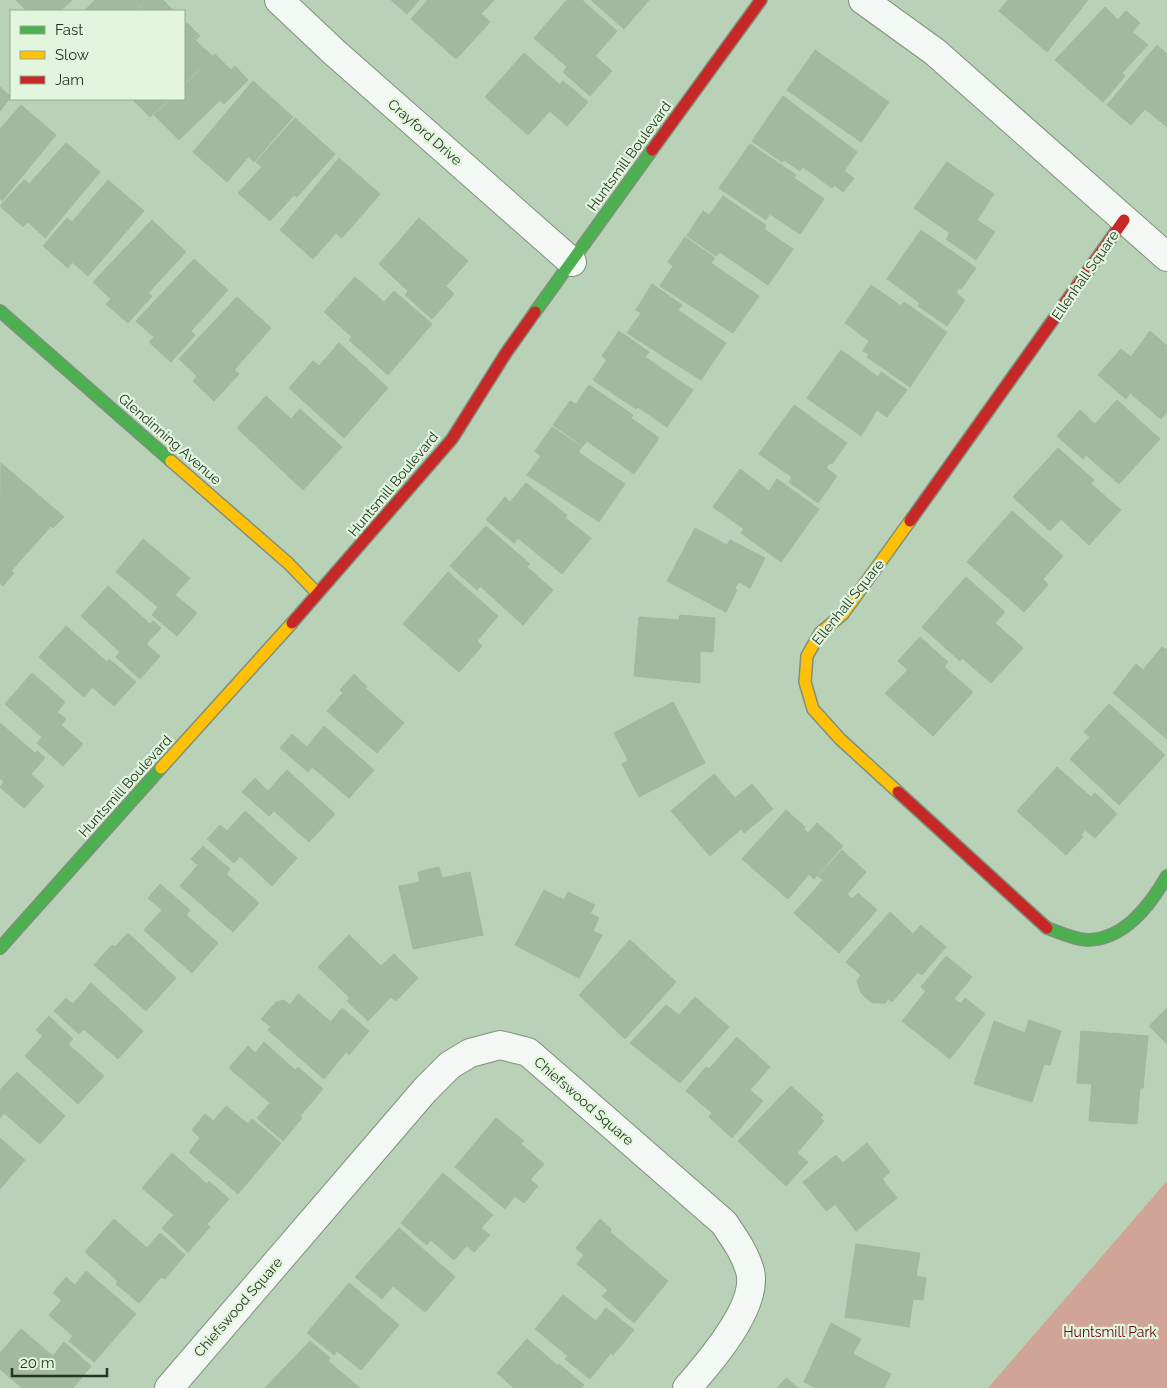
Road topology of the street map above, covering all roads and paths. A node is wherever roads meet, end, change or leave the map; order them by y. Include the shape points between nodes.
1 (279, 0) edge
2 (761, 0) edge
3 (863, 0) edge
4 (1124, 220) junction
5 (1167, 257) edge
6 (572, 262) junction
7 (0, 311) edge
8 (317, 593) junction
9 (1167, 876) edge
10 (0, 948) edge
11 (169, 1388) edge
12 (687, 1388) edge

1 - 6 street, Crayford Drive
2 - 6 street, Huntsmill Boulevard
3 - 4 street, Ellenhall Square via 935,52
4 - 5 street, Ellenhall Square
4 - 9 street, Ellenhall Square via 858,594 843,614 820,633 807,656 805,682 813,709 840,739 1047,928 1087,940 1109,935 1130,923 1151,903
6 - 8 street, Huntsmill Boulevard via 506,353 452,439
7 - 8 street, Glendinning Avenue via 288,563
8 - 10 street, Huntsmill Boulevard
11 - 12 street, Chiefswood Square via 425,1090 450,1065 470,1053 500,1045 528,1052 724,1223 739,1246 750,1272 749,1294 732,1331

